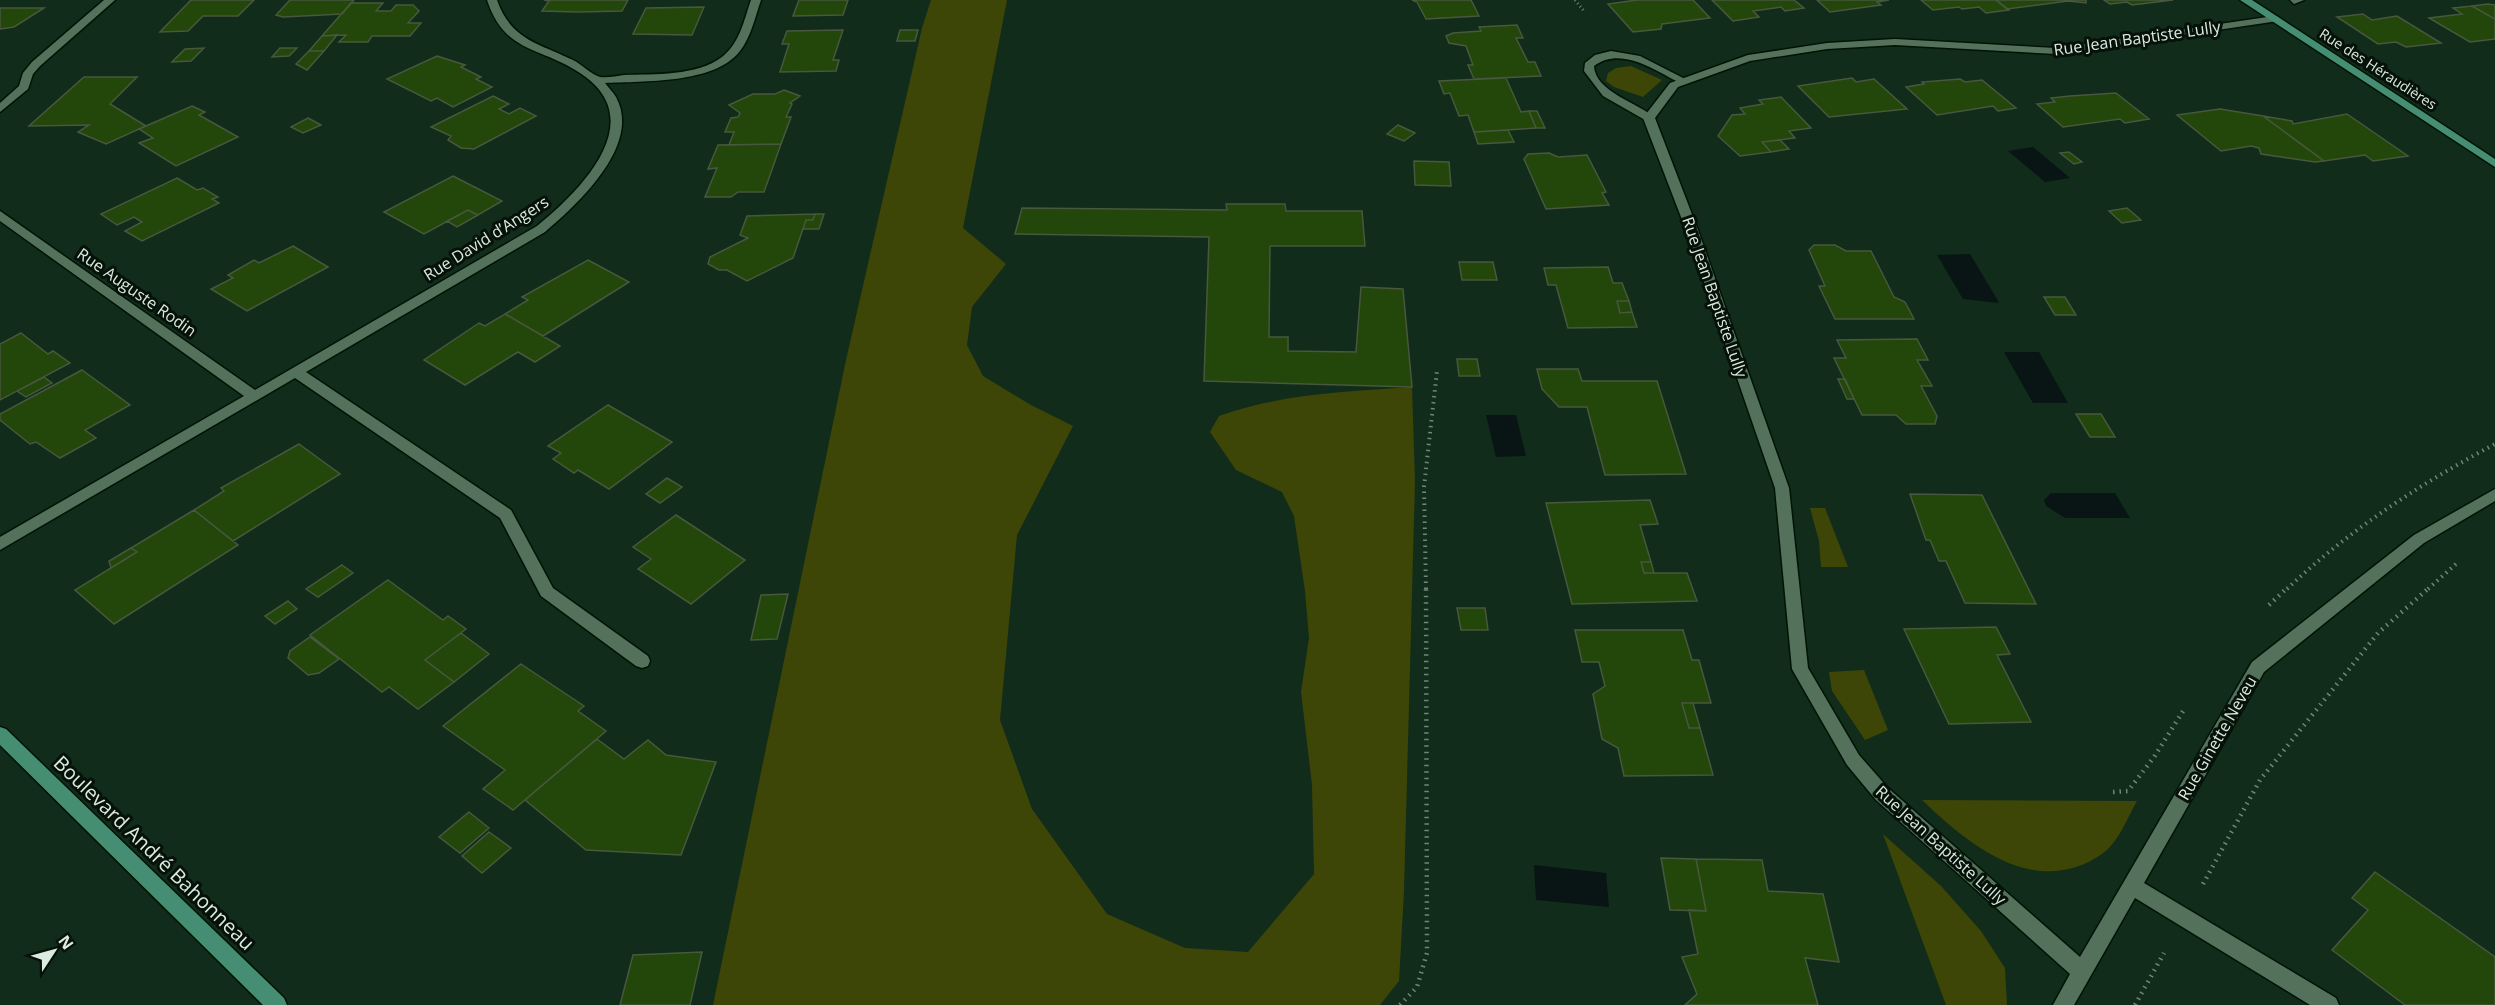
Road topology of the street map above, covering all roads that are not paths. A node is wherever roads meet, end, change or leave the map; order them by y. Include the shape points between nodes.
1 (110, 0) edge
2 (492, 0) edge
3 (756, 0) edge
4 (2245, 0) edge
5 (2299, 0) edge
6 (2294, 1) edge
7 (2274, 19) junction
8 (597, 80) junction
9 (1684, 81) junction
10 (0, 110) edge
11 (1649, 118) junction
12 (2495, 164) edge
13 (0, 215) edge
14 (296, 372) junction
15 (254, 396) junction
16 (2495, 494) edge
17 (0, 544) edge
18 (642, 661) dead end
19 (0, 734) edge
20 (2132, 886) junction
21 (2083, 972) junction
22 (277, 1005) edge
23 (2063, 1005) edge
24 (2329, 1005) edge

1 - 10 street via 36,64 24,87
2 - 8 street, Rue David d’Angers via 503,27 517,40 574,64
3 - 8 street via 736,50 722,61 684,73
4 - 7 street, Rue des Héraudières
5 - 6 street
7 - 9 street, Rue Jean Baptiste Lully via 2056,51 1895,42 1827,46 1748,58
7 - 12 street, Rue des Héraudières
8 - 14 street, Rue David d’Angers via 614,111 615,132 601,169 565,210 541,229
9 - 11 street, Rue Jean Baptiste Lully via 1674,85
9 - 11 street via 1622,55 1602,56 1589,65 1589,71 1607,94
11 - 21 street, Rue Jean Baptiste Lully via 1782,488 1800,669 1853,760 1882,794
13 - 15 street, Rue Auguste Rodin
14 - 15 street, Rue David d’Angers
14 - 18 street via 506,514 547,592
15 - 17 street, Rue David d’Angers
16 - 20 street, Rue Ginette Neveu via 2419,539 2258,667
19 - 22 street, Boulevard André Bahonneau
20 - 21 street, Rue Ginette Neveu
20 - 24 street
21 - 23 street

